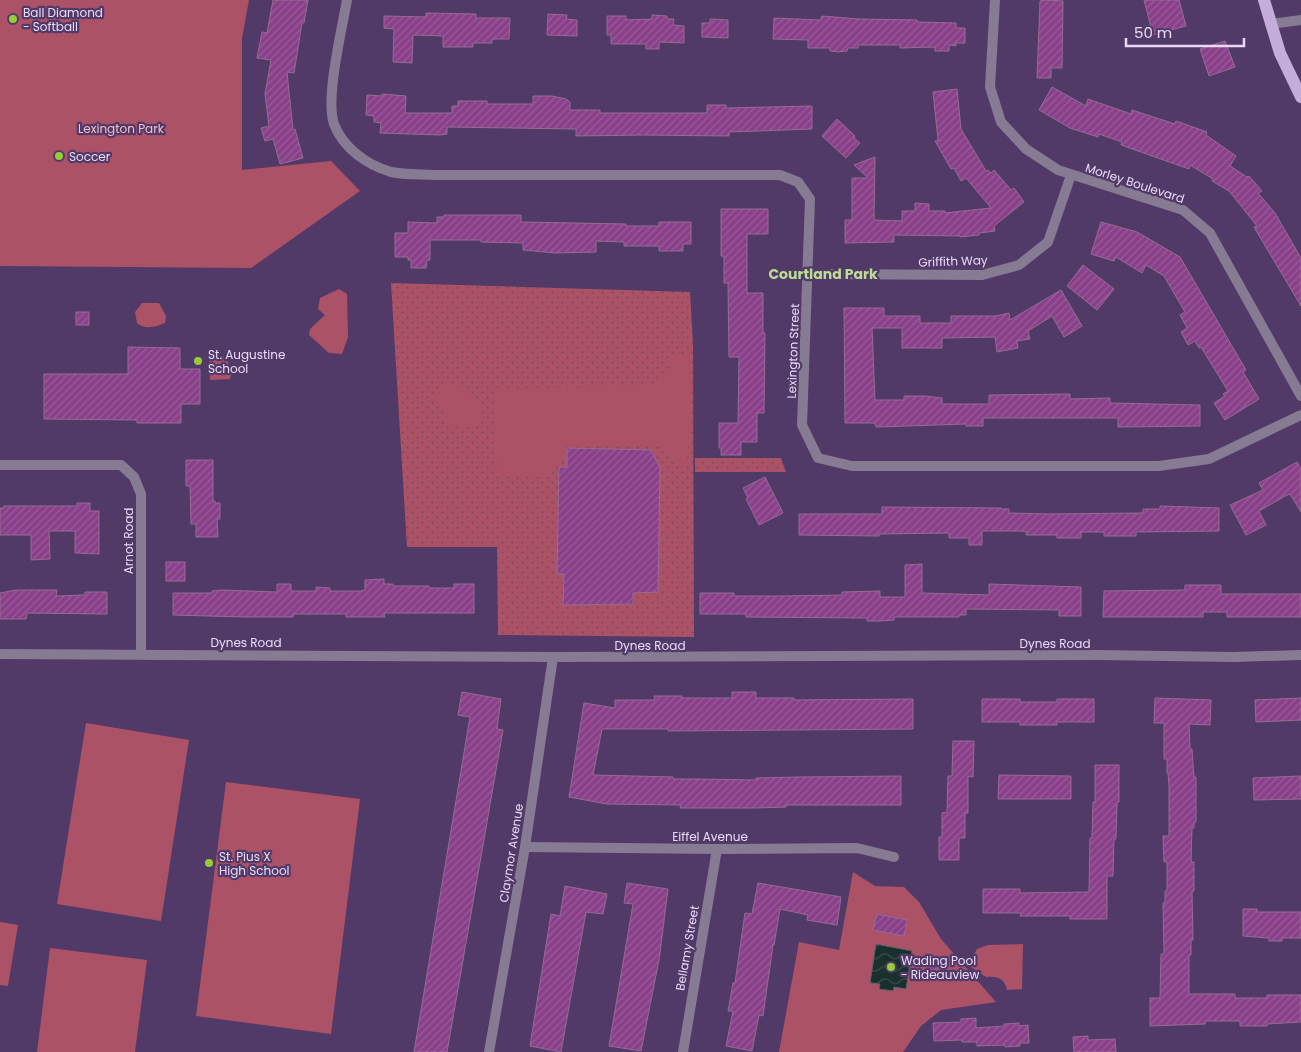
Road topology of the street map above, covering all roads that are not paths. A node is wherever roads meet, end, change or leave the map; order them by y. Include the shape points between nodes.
1 (347, 0) edge
2 (995, 0) edge
3 (1264, 0) edge
4 (1301, 20) edge
5 (1270, 24) junction
6 (1301, 97) edge
7 (1071, 175) junction
8 (808, 274) junction
9 (1301, 396) edge
10 (1301, 415) edge
11 (0, 465) edge
12 (0, 654) edge
13 (141, 654) junction
14 (1301, 655) edge
15 (553, 658) junction
16 (525, 847) junction
17 (717, 849) junction
18 (894, 857) dead end
19 (489, 1052) edge
20 (683, 1052) edge

1 - 8 street, Lexington Street via 331,108 334,124 344,141 366,162 393,172 436,175 780,175 798,182 810,198
2 - 7 street, Morley Boulevard via 990,87 1001,122 1026,149
3 - 5 main road
4 - 5 street
5 - 6 main road
7 - 8 street, Griffith Way via 1048,242 1019,265 982,275
7 - 9 street, Morley Boulevard via 1183,210 1210,233
8 - 10 street, Lexington Street via 802,426 818,458 852,466 1159,466 1209,459
11 - 13 street, Arnot Road via 121,465 134,477 141,494
12 - 13 street, Dynes Road
13 - 15 street, Dynes Road
14 - 15 street, Dynes Road
15 - 16 street, Claymor Avenue
16 - 17 street, Eiffel Avenue
16 - 19 street, Claymor Avenue
17 - 18 street, Eiffel Avenue via 857,848
17 - 20 street, Bellamy Street

